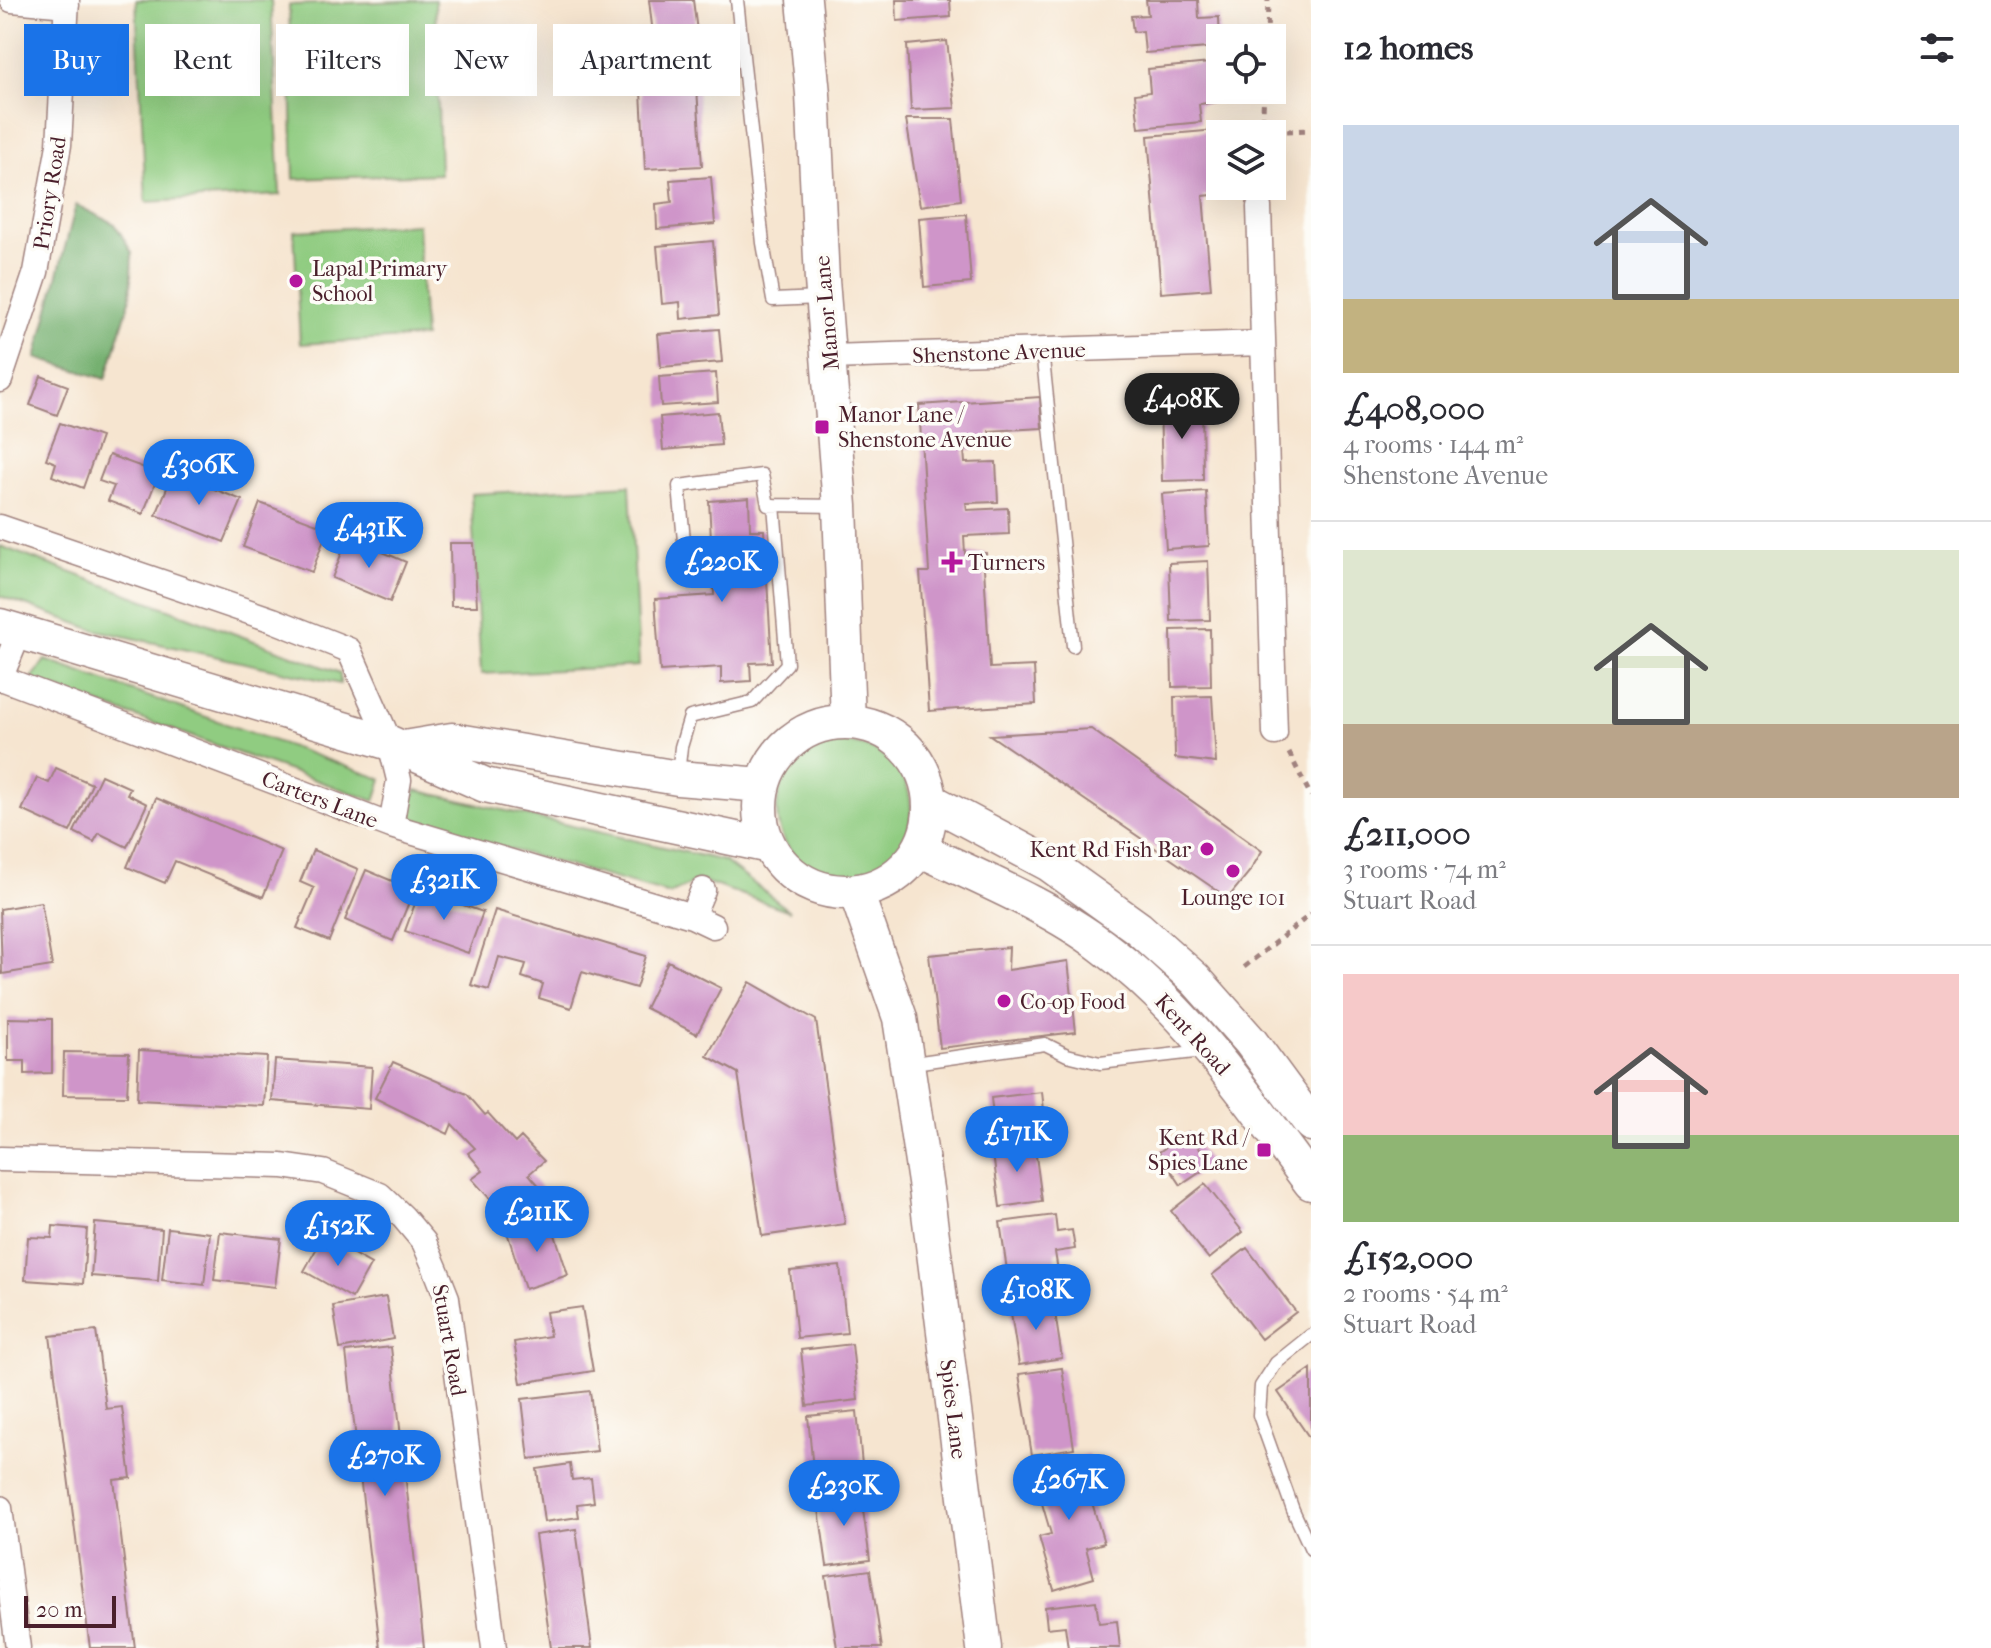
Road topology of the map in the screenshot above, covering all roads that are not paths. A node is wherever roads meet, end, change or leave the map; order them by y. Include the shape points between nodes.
1 (12, 0) edge
2 (737, 0) edge
3 (804, 0) edge
4 (67, 3) edge
5 (1259, 207) dead end
6 (823, 297) junction
7 (1263, 343) junction
8 (1042, 350) junction
9 (830, 357) junction
10 (0, 380) edge
11 (774, 505) junction
12 (840, 506) junction
13 (0, 527) edge
14 (687, 574) dead end
15 (10, 630) edge
16 (1073, 646) dead end
17 (0, 679) edge
18 (848, 722) junction
19 (1275, 733) road end
20 (397, 746) junction
21 (678, 778) junction
22 (762, 785) junction
23 (931, 801) junction
24 (391, 826) junction
25 (769, 846) junction
26 (919, 849) junction
27 (703, 890) dead end
28 (856, 892) junction
29 (1210, 1050) junction
30 (907, 1064) junction
31 (1311, 1124) edge
32 (0, 1159) edge
33 (1311, 1183) edge
34 (1311, 1335) edge
35 (0, 1508) edge
36 (1311, 1549) edge
37 (18, 1648) edge
38 (494, 1648) edge
39 (984, 1648) edge

1 - 4 street
2 - 6 lane via 773,300
3 - 6 main road, Manor Lane
4 - 10 street, Priory Road via 57,159 36,272
5 - 7 street
6 - 9 main road, Manor Lane
7 - 8 street, Shenstone Avenue
7 - 19 street
8 - 9 street, Shenstone Avenue
8 - 16 lane
9 - 12 main road, Manor Lane
11 - 12 lane
11 - 14 lane via 768,505 762,475 679,486
11 - 21 lane via 787,664 752,702 690,717
12 - 18 main road, Manor Lane
13 - 20 street via 349,650
15 - 17 street
15 - 20 main road
17 - 24 street, Carters Lane
18 - 22 main road via 819,726 794,738 775,758
18 - 23 main road via 875,728 906,747 922,772
20 - 21 main road via 452,740
20 - 24 street via 399,780
20 - 25 main road via 485,785
21 - 22 main road
22 - 25 main road via 760,818
23 - 26 main road
23 - 31 main road, Kent Road via 1049,864 1138,928 1195,979 1241,1031
24 - 27 street, Carters Lane via 703,921
25 - 28 main road via 804,883
26 - 28 main road via 886,882
26 - 29 main road, Kent Road via 1025,900 1101,945 1171,1004
28 - 30 main road, Spies Lane via 900,1018
29 - 30 lane via 1100,1063 1045,1044
29 - 33 main road, Kent Road
30 - 39 main road, Spies Lane
32 - 38 street, Stuart Road via 296,1168 323,1172 380,1195 403,1217 424,1242 447,1298
34 - 36 lane via 1276,1363 1261,1386 1259,1415
35 - 37 street

